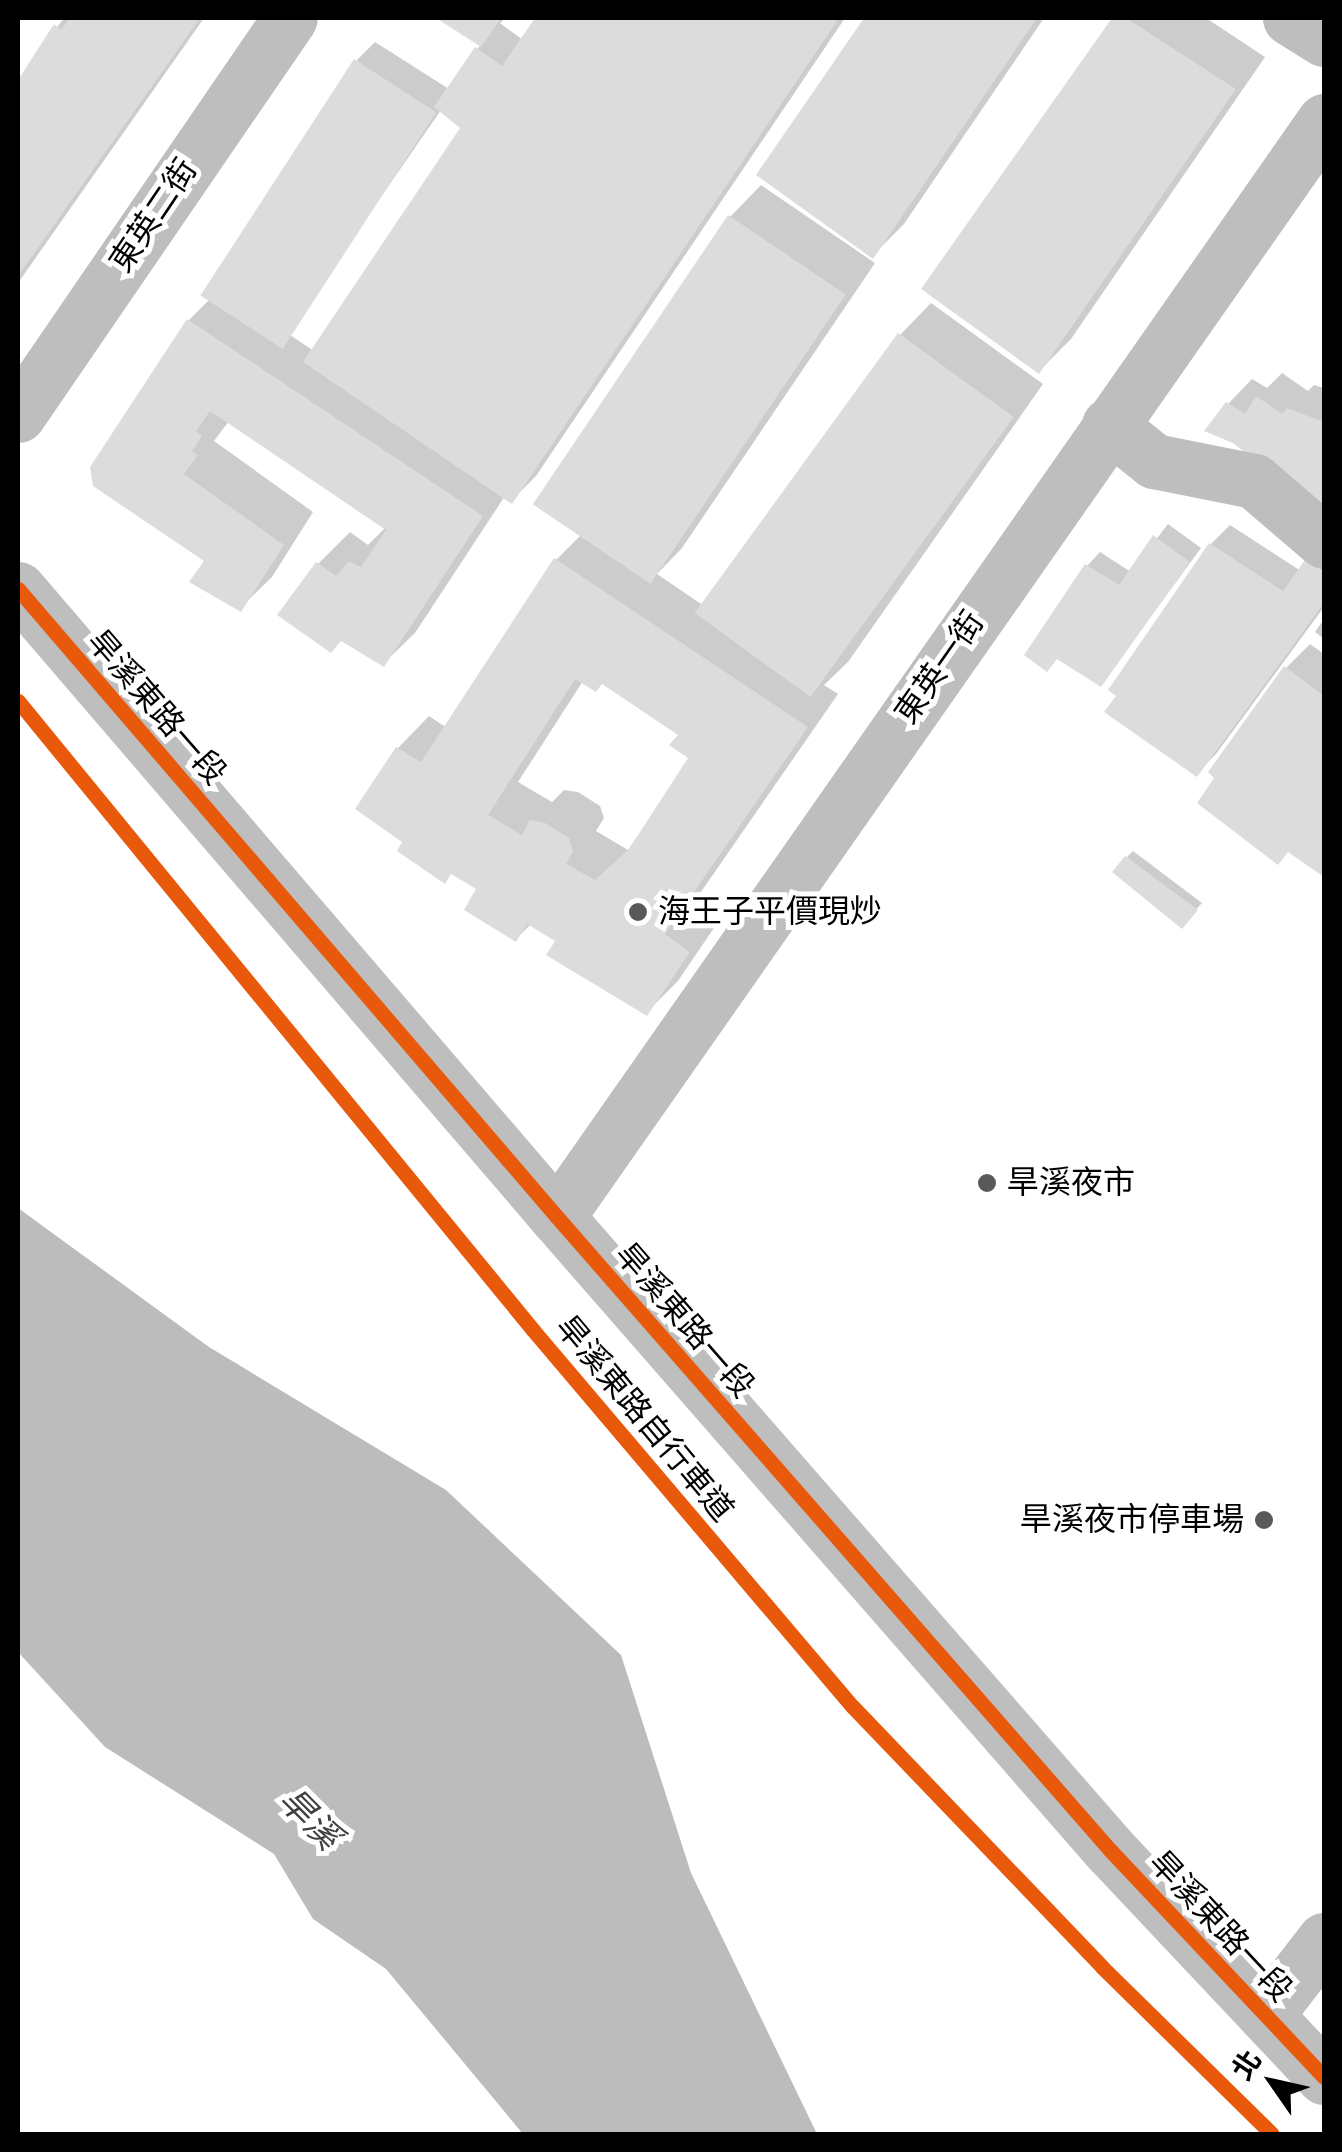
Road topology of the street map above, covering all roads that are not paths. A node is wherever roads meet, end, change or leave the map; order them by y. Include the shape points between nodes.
1 (290, 18) edge
2 (1290, 18) edge
3 (1324, 39) edge
4 (1324, 121) edge
5 (18, 416) edge
6 (1110, 425) junction
7 (1324, 540) edge
8 (18, 589) edge
9 (556, 1217) junction
10 (1324, 1940) edge
11 (1266, 2015) junction
12 (1324, 2077) edge

1 - 5 street, 東英二街
2 - 3 street
4 - 6 street, 東英一街
6 - 7 street via 1154,461 1254,481
6 - 9 street, 東英一街
8 - 9 street, 旱溪東路一段
9 - 11 street, 旱溪東路一段 via 1110,1850
10 - 11 street
11 - 12 street, 旱溪東路一段

